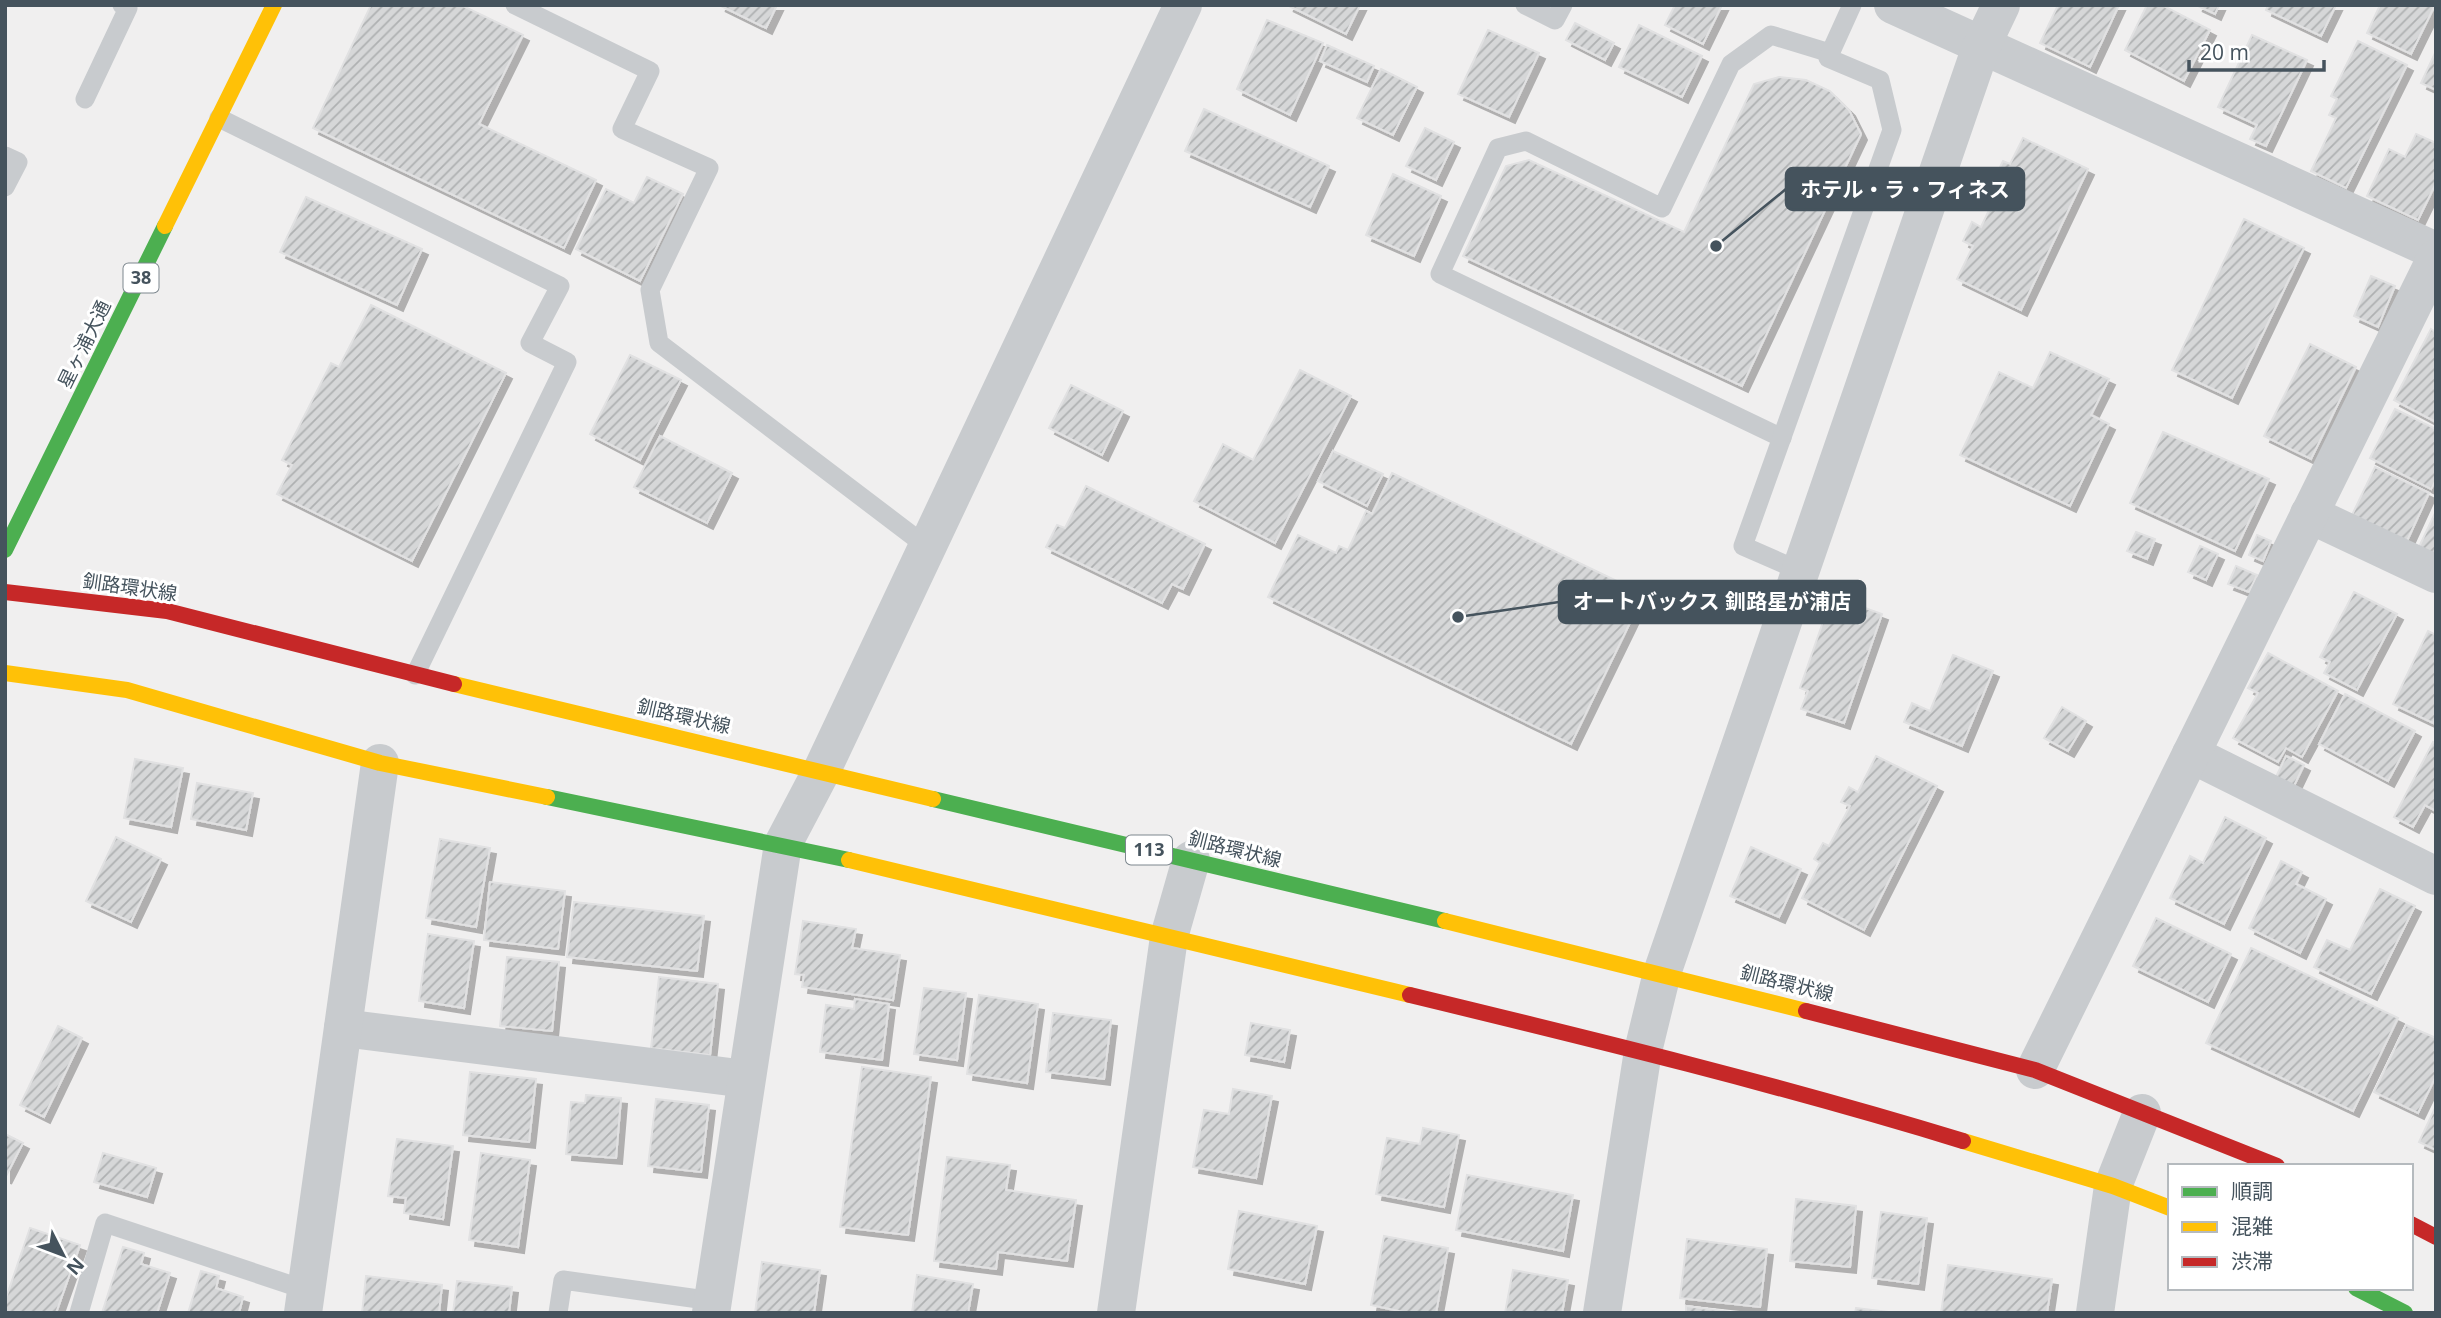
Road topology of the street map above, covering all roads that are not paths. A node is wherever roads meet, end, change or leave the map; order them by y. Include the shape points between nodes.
1 (274, 5) edge
2 (515, 5) edge
3 (1183, 5) edge
4 (1525, 5) edge
5 (1563, 5) edge
6 (1852, 5) edge
7 (1893, 5) edge
8 (2001, 5) edge
9 (126, 6) edge
10 (1981, 47) junction
11 (1830, 54) junction
12 (85, 99) dead end
13 (219, 118) junction
14 (5, 156) edge
15 (5, 187) edge
16 (2436, 251) edge
17 (2436, 258) edge
18 (1782, 438) junction
19 (2309, 514) junction
20 (926, 546) junction
21 (5, 550) edge
22 (1800, 571) junction
23 (2436, 575) edge
24 (5, 592) edge
25 (5, 673) edge
26 (415, 675) junction
27 (2191, 754) junction
28 (380, 763) junction
29 (822, 770) junction
30 (783, 844) junction
31 (1191, 860) junction
32 (2436, 876) edge
33 (1169, 937) junction
34 (1662, 973) junction
35 (343, 1028) junction
36 (1643, 1051) junction
37 (2035, 1070) junction
38 (746, 1079) junction
39 (2142, 1113) junction
40 (2272, 1164) edge
41 (2113, 1186) junction
42 (2168, 1207) edge
43 (2413, 1225) edge
44 (2436, 1237) edge
45 (2361, 1298) edge
46 (304, 1301) edge
47 (712, 1307) edge
48 (79, 1313) edge
49 (558, 1313) edge
50 (1116, 1313) edge
51 (1602, 1313) edge
52 (2095, 1313) edge
53 (2404, 1313) edge

1 - 13 main road, 星ヶ浦大通 / 38
2 - 20 lane via 650,71 622,129 709,168 650,290 659,343
3 - 20 street
4 - 5 lane via 1555,20
6 - 11 lane
7 - 10 street
8 - 10 street
9 - 12 lane
10 - 16 street
10 - 22 street
11 - 18 lane via 1828,58 1880,80 1892,130
11 - 18 lane via 1770,35 1731,64 1662,208 1526,141 1498,148 1440,274
13 - 21 main road, 星ヶ浦大通 / 38
13 - 26 lane via 560,286 530,343 568,362
14 - 15 lane via 18,162
17 - 19 street
18 - 22 lane via 1743,546
19 - 23 street
19 - 27 street
20 - 29 street
22 - 34 street
24 - 26 main road, 釧路環状線 / 113 via 167,611
25 - 28 main road via 127,690
26 - 29 main road, 釧路環状線 / 113
27 - 32 street
27 - 37 street
28 - 30 main road
28 - 35 street
29 - 30 street
29 - 31 main road, 釧路環状線 / 113
30 - 33 main road
30 - 38 street
31 - 33 street
31 - 34 main road, 釧路環状線 / 113
33 - 36 main road
33 - 50 street
34 - 36 street
34 - 37 main road, 釧路環状線 / 113
35 - 38 street
35 - 46 street
36 - 41 main road via 1846,1105
36 - 51 street
37 - 39 main road, 釧路環状線 / 113
38 - 47 street
39 - 40 main road, 釧路環状線 / 113
39 - 41 street
41 - 42 main road
41 - 52 street
43 - 44 main road
45 - 53 main road
46 - 48 lane via 104,1223
47 - 49 lane via 563,1280

